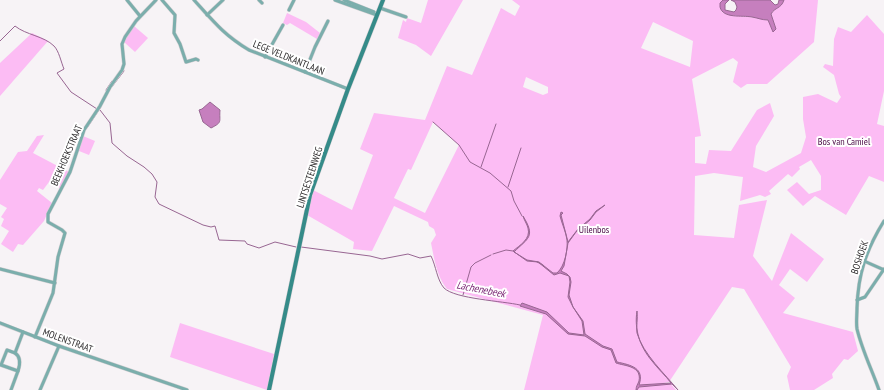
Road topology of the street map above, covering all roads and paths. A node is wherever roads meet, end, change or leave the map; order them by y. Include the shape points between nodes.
1 (127, 0) edge
2 (156, 0) edge
3 (162, 0) edge
4 (194, 0) edge
5 (223, 0) edge
6 (259, 0) edge
7 (294, 0) edge
8 (335, 0) edge
9 (383, 0) edge
10 (343, 1) edge
11 (262, 3) dead end
12 (380, 8) junction
13 (289, 10) dead end
14 (378, 14) junction
15 (207, 15) junction
16 (140, 16) junction
17 (406, 17) dead end
18 (328, 21) dead end
19 (283, 26) dead end
20 (265, 58) junction
21 (198, 60) dead end
22 (306, 72) junction
23 (348, 89) junction
24 (884, 221) edge
25 (864, 260) junction
26 (0, 269) edge
27 (884, 270) edge
28 (55, 283) junction
29 (858, 300) junction
30 (0, 323) edge
31 (23, 332) junction
32 (35, 337) junction
33 (59, 346) junction
34 (15, 353) junction
35 (18, 371) junction
36 (11, 390) edge
37 (40, 390) edge
38 (187, 390) edge
39 (270, 390) edge
40 (879, 390) edge

1 - 16 street
2 - 16 street
3 - 21 street via 176,17 174,31 186,62
4 - 15 street, LEGE VELDKANTLAAN
5 - 15 street
6 - 11 street
7 - 13 street
8 - 10 street
9 - 12 street, LINTSESTEENWEG
10 - 14 street
12 - 14 street, LINTSESTEENWEG
12 - 17 street
14 - 23 street, LINTSESTEENWEG
15 - 20 street, LEGE VELDKANTLAAN via 235,42
16 - 28 street, BEEKHOEKSTRAAT via 122,44 122,70 84,130 70,172 48,214 48,222 65,233 58,257
18 - 22 street
19 - 20 street
20 - 22 street, LEGE VELDKANTLAAN
22 - 23 street, LEGE VELDKANTLAAN
23 - 39 street, LINTSESTEENWEG via 310,195
24 - 25 street, BOSHOEK
25 - 27 street
25 - 29 street, BOSHOEK
26 - 28 street
27 - 29 street via 865,297
28 - 32 street, BEEKHOEKSTRAAT
29 - 40 street, BOSHOEK via 857,328
30 - 31 street, MOLENSTRAAT
31 - 32 street, MOLENSTRAAT
31 - 34 street
32 - 33 street, MOLENSTRAAT
33 - 37 street
33 - 38 street, MOLENSTRAAT
34 - 35 street via 20,364
34 - 35 street via 7,350 1,365
35 - 36 street

